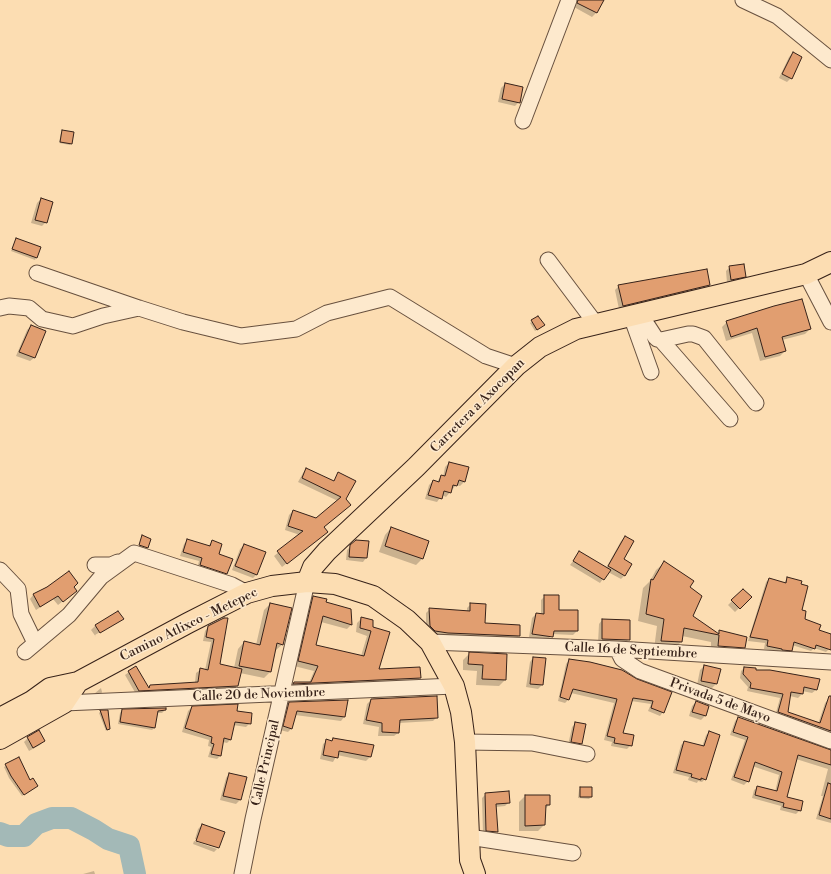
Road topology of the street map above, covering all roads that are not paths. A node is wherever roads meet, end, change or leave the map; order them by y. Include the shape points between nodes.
1 (569, 0) edge
2 (743, 0) edge
3 (831, 60) edge
4 (523, 122) dead end
5 (548, 260) dead end
6 (831, 262) edge
7 (37, 273) dead end
8 (806, 274) junction
9 (0, 308) edge
10 (139, 308) junction
11 (635, 315) junction
12 (831, 322) edge
13 (596, 324) junction
14 (661, 340) junction
15 (516, 366) junction
16 (651, 372) dead end
17 (756, 403) dead end
18 (730, 419) dead end
19 (130, 556) junction
20 (95, 565) dead end
21 (0, 570) edge
22 (307, 582) junction
23 (247, 593) junction
24 (430, 642) junction
25 (617, 649) junction
26 (831, 662) edge
27 (78, 682) junction
28 (454, 686) junction
29 (50, 688) junction
30 (282, 694) junction
31 (64, 703) junction
32 (0, 718) edge
33 (0, 739) edge
34 (831, 741) edge
35 (465, 742) junction
36 (587, 754) dead end
37 (469, 837) junction
38 (573, 853) dead end
39 (242, 874) edge
40 (475, 874) edge

1 - 4 street
2 - 3 street via 777,16
5 - 13 street
6 - 8 main road, Carretera a Axocopan
7 - 10 street
8 - 11 main road, Carretera a Axocopan
8 - 12 street
9 - 10 street via 28,308 42,319 73,326
10 - 15 street via 241,336 296,329 327,312 390,297 486,356
11 - 13 main road, Carretera a Axocopan
11 - 14 street via 654,337
11 - 16 street
13 - 15 main road, Carretera a Axocopan via 576,329 540,347
14 - 17 street via 688,334 704,338
14 - 18 street
15 - 22 main road, Carretera a Axocopan via 416,467 327,550 313,567
19 - 20 street via 111,565
19 - 21 street via 101,577 69,615 30,648 18,590
19 - 23 street via 232,584
22 - 23 main road, Camino Atlixco - Metepec via 272,586
22 - 24 main road, Camino Atlixco - Metepec via 335,584 373,596 407,620
22 - 30 street, Calle Principal
23 - 27 main road, Camino Atlixco - Metepec
24 - 25 street, Calle 16 de Septiembre
24 - 28 main road, Camino Atlixco - Metepec
25 - 26 street, Calle 16 de Septiembre
25 - 34 street, Privada 5 de Mayo via 622,659 640,671
27 - 29 main road, Camino Atlixco - Metepec
27 - 31 main road, Camino Atlixco - Metepec
28 - 30 street, Calle 20 de Noviembre
28 - 35 main road, Camino Atlixco - Metepec
29 - 31 street
29 - 32 main road, Camino Atlixco - Metepec
30 - 31 street, Calle 20 de Noviembre
30 - 39 street, Calle Principal
31 - 33 main road, Camino Atlixco - Metepec
35 - 36 street via 532,743
35 - 37 main road, Camino Atlixco - Metepec
37 - 38 street
37 - 40 main road, Camino Atlixco - Metepec via 470,860

